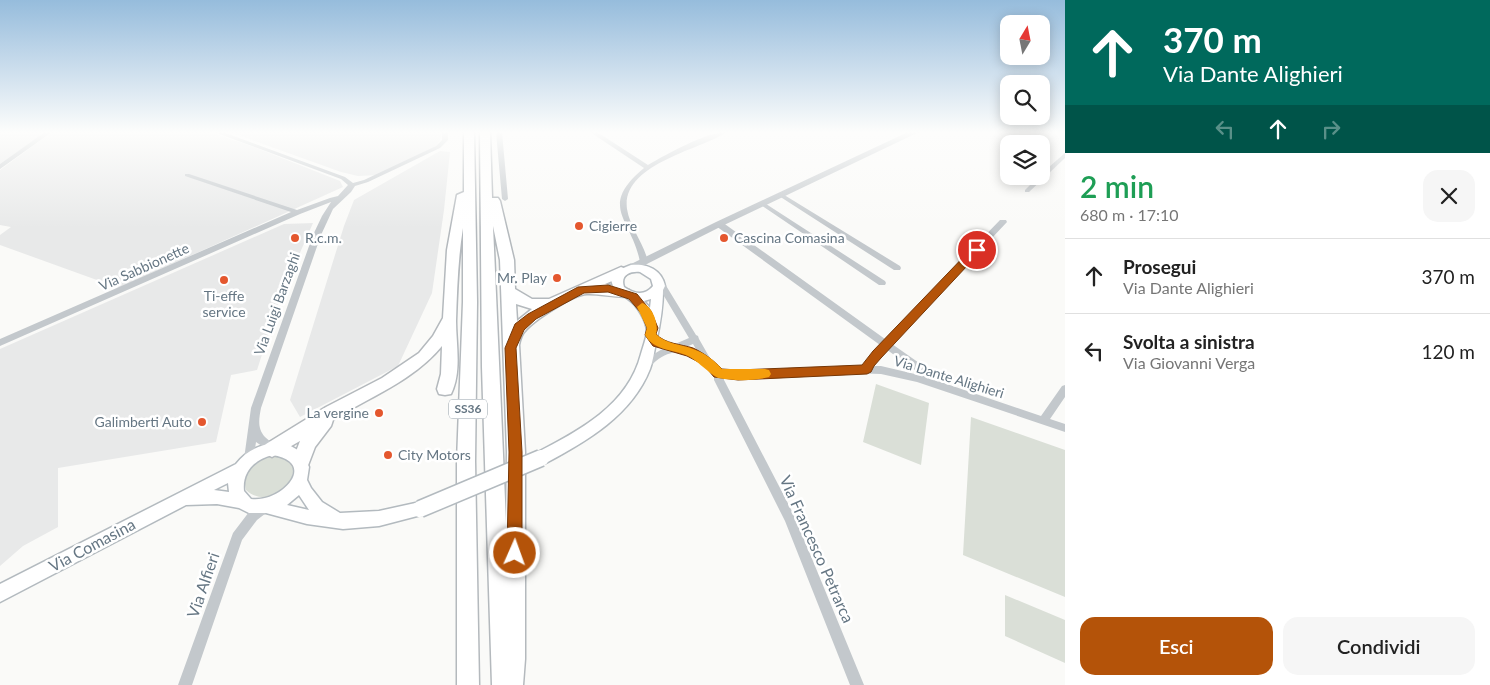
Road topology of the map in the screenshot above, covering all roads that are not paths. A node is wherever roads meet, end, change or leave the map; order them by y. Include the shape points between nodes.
1 (305, 164) edge
2 (402, 164) edge
3 (469, 164) edge
4 (486, 164) edge
5 (490, 164) edge
6 (502, 164) edge
7 (642, 164) edge
8 (654, 164) edge
9 (848, 164) edge
10 (1056, 164) edge
11 (647, 167) junction
12 (469, 170) junction
13 (187, 175) dead end
14 (352, 185) junction
15 (1028, 190) dead end
16 (782, 195) junction
17 (339, 198) junction
18 (505, 199) dead end
19 (763, 204) junction
20 (306, 209) junction
21 (297, 212) junction
22 (326, 215) junction
23 (1003, 222) dead end
24 (719, 224) junction
25 (661, 253) junction
26 (644, 262) junction
27 (897, 268) dead end
28 (625, 270) junction
29 (657, 282) junction
30 (882, 283) dead end
31 (507, 289) junction
32 (582, 289) junction
33 (628, 295) junction
34 (554, 304) junction
35 (450, 318) junction
36 (651, 332) junction
37 (695, 338) junction
38 (0, 343) edge
39 (885, 345) junction
40 (510, 348) junction
41 (674, 348) junction
42 (708, 362) junction
43 (644, 368) junction
44 (867, 369) junction
45 (719, 373) junction
46 (929, 382) junction
47 (445, 389) dead end
48 (1065, 389) edge
49 (332, 412) junction
50 (1044, 421) junction
51 (253, 424) junction
52 (1065, 428) edge
53 (272, 449) junction
54 (301, 462) junction
55 (244, 464) junction
56 (300, 481) junction
57 (184, 499) junction
58 (242, 502) junction
59 (266, 506) junction
60 (356, 522) junction
61 (0, 593) edge
62 (185, 685) edge
63 (468, 685) edge
64 (503, 685) edge
65 (512, 685) edge
66 (857, 685) edge

1 - 14 street via 343,178
2 - 14 street
3 - 12 highway, SS36
4 - 64 highway, SS36 via 490,367
5 - 31 highway via 497,216 506,250
6 - 18 street
7 - 11 street
8 - 11 street
9 - 16 street
10 - 15 street
11 - 26 street via 634,178 622,204 641,247
12 - 35 highway via 453,250
12 - 63 highway, SS36
13 - 21 street
14 - 17 street, Via Sabbionette
16 - 19 street
16 - 27 street
17 - 20 street, Via Sabbionette
17 - 22 street, Via Luigi Barzaghi
19 - 24 street
19 - 30 street
20 - 21 street, Via Sabbionette
20 - 22 street
21 - 38 street, Via Sabbionette
22 - 51 street, Via Luigi Barzaghi via 279,338
23 - 39 street
24 - 25 street
24 - 39 street
25 - 26 street
25 - 29 street via 654,261
26 - 28 street
28 - 29 main road via 642,269
28 - 32 highway
28 - 33 main road via 616,280
29 - 33 main road via 647,297
29 - 36 main road via 656,318
29 - 37 street
31 - 34 highway via 526,304
31 - 40 highway
32 - 33 highway via 596,288
32 - 34 highway
33 - 36 main road via 646,311
34 - 40 highway via 519,327
35 - 47 highway via 449,374
35 - 49 highway via 424,357 388,382
36 - 41 street via 657,342
36 - 43 main road
37 - 41 street
37 - 42 street
39 - 44 street
39 - 46 street via 919,368
40 - 65 highway via 516,452
41 - 42 street via 691,352
41 - 43 street via 659,354
42 - 45 street
43 - 60 main road, bridge via 627,397 581,437 541,458 420,509
44 - 45 street, Via Dante Alighieri via 738,375
44 - 46 street, Via Dante Alighieri
45 - 66 street, Via Francesco Petrarca via 719,380 790,519
46 - 50 street, Via Dante Alighieri
48 - 50 street
49 - 53 highway
49 - 54 highway via 307,444
50 - 52 street, Via Dante Alighieri
51 - 53 street via 260,439
51 - 55 street, Via Luigi Barzaghi
53 - 54 main road via 290,451
53 - 55 main road via 256,454
54 - 56 main road
55 - 57 main road, Via Comasina
55 - 58 main road via 234,487
56 - 59 main road via 287,497
56 - 60 main road via 308,500 317,509
57 - 58 main road, Via Comasina via 217,497
57 - 61 main road, Via Comasina
58 - 59 main road
59 - 60 main road via 310,518
59 - 62 street, Via Alfieri via 253,516 237,537

